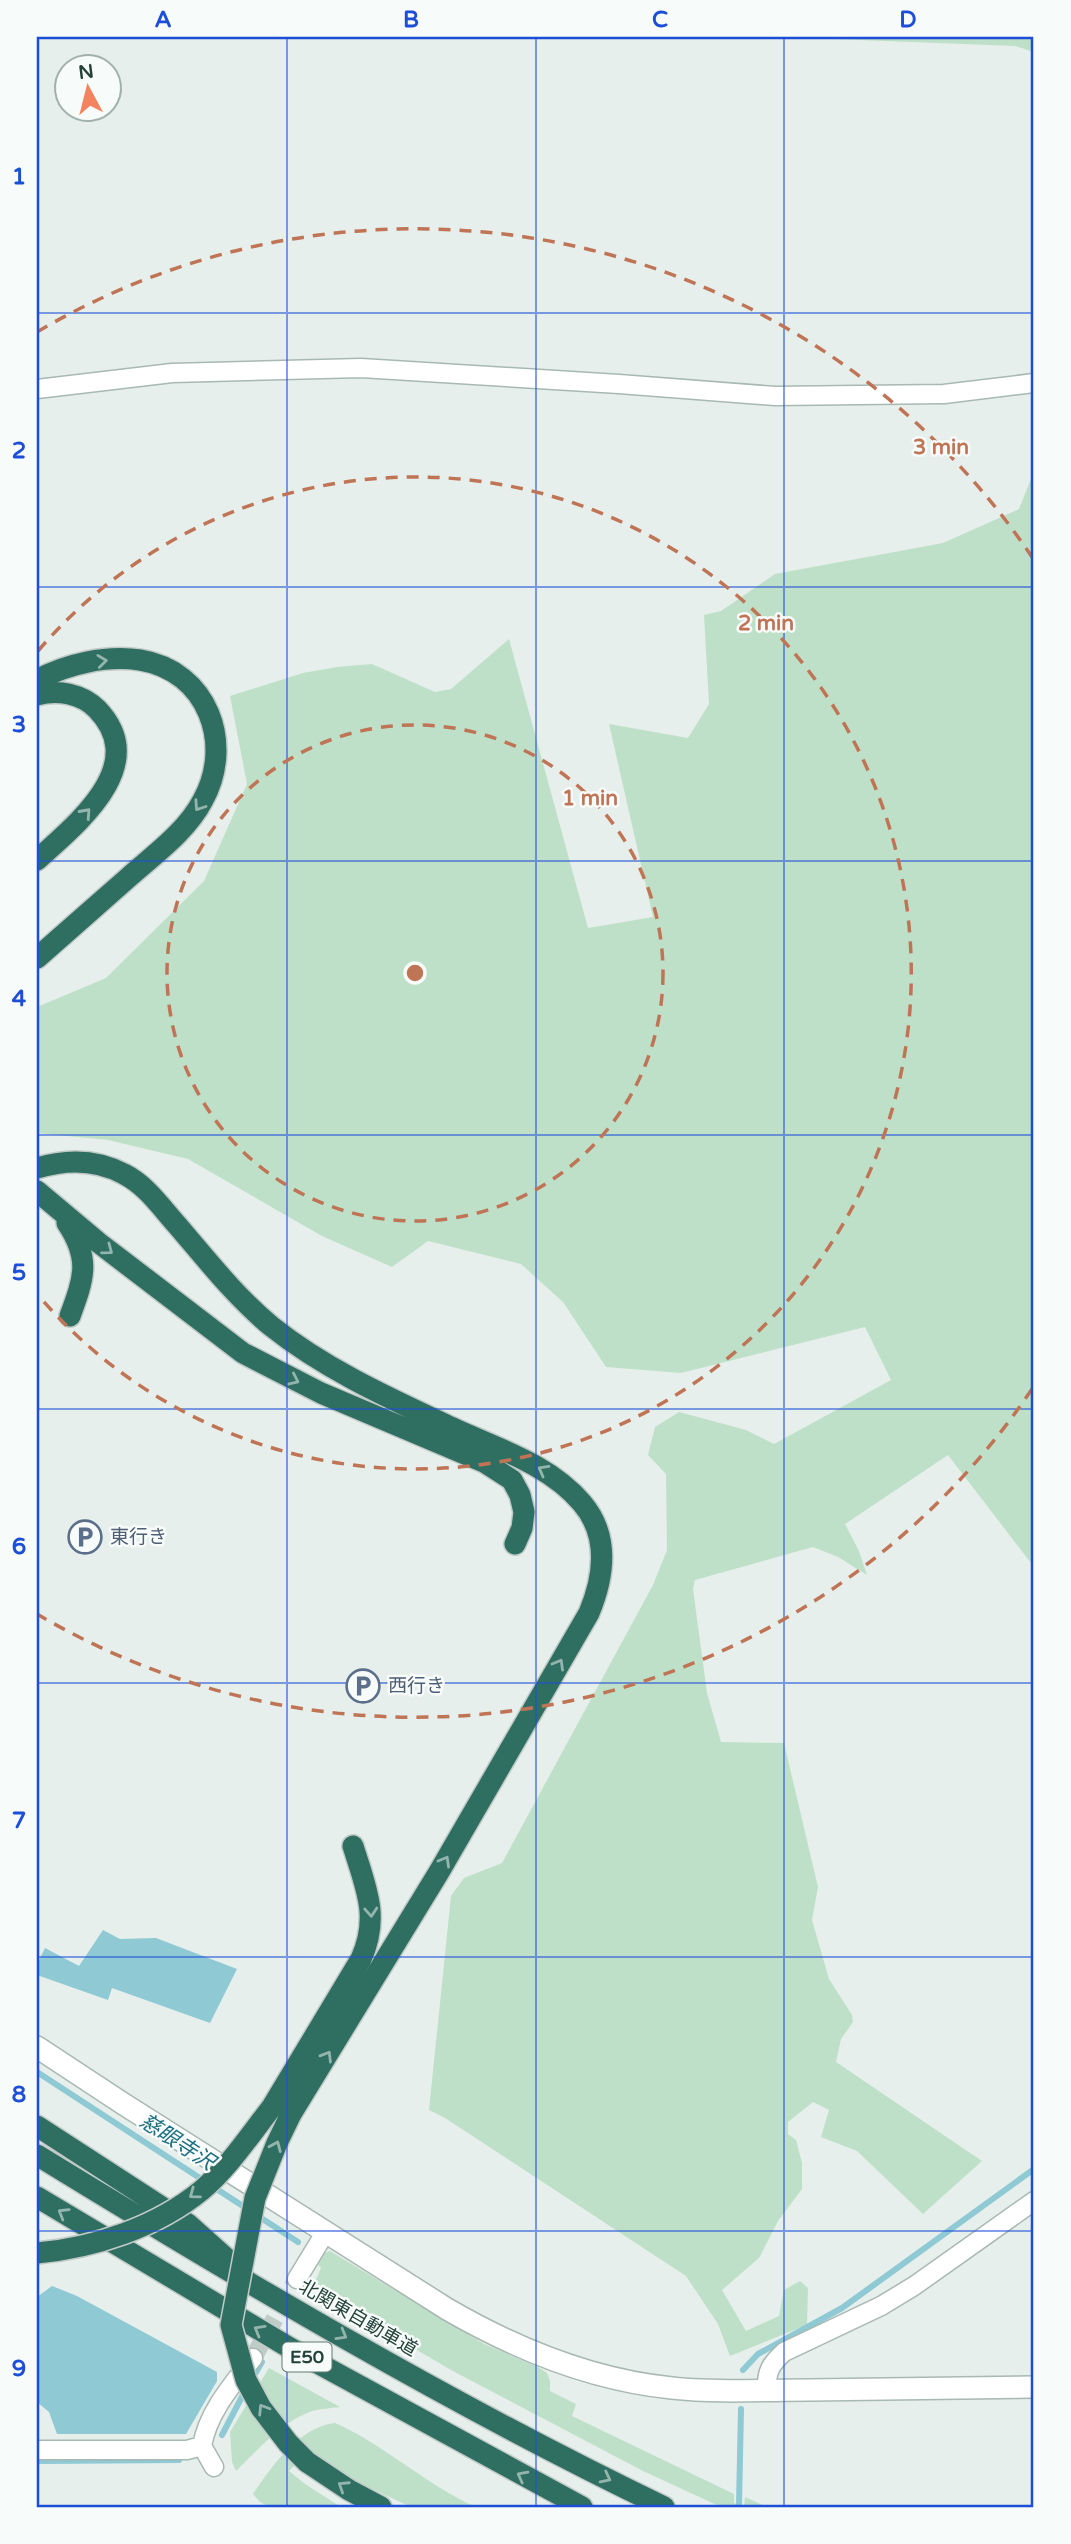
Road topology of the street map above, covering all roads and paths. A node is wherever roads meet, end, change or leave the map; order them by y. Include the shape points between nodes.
1 (1034, 383) edge
2 (37, 389) edge
3 (37, 680) edge
4 (37, 695) edge
5 (37, 860) edge
6 (37, 958) edge
7 (37, 1168) edge
8 (37, 1191) edge
9 (58, 1210) junction
10 (70, 1316) dead end
11 (515, 1544) dead end
12 (353, 1846) dead end
13 (37, 2047) edge
14 (281, 2110) junction
15 (37, 2126) edge
16 (37, 2155) edge
17 (37, 2197) edge
18 (1034, 2202) edge
19 (325, 2233) junction
20 (37, 2253) edge
21 (297, 2279) tunnel mouth
22 (261, 2290) junction
23 (253, 2358) tunnel mouth
24 (1034, 2387) edge
25 (768, 2390) junction
26 (202, 2446) junction
27 (37, 2450) edge
28 (214, 2468) dead end
29 (381, 2507) edge
30 (582, 2507) edge
31 (664, 2507) edge

1 - 2 street via 944,394 775,396 361,368 172,373
3 -> 6 highway via 97,660 142,660 164,667 196,691 208,709 218,744 211,785 187,822
5 -> 4 highway via 86,815 110,780 115,762 109,727 91,704 61,693
14 -> 7 highway via 439,1872 589,1613 598,1590 602,1546 584,1505 553,1476 382,1395 303,1349 244,1302 146,1190 125,1174 84,1161
8 - 9 highway
9 - 10 highway via 79,1240 84,1260 83,1279
9 -> 11 highway via 243,1353 321,1393 484,1462 512,1480 524,1512
12 -> 14 highway via 369,1897 369,1941
13 - 19 street
14 -> 20 highway, bridge via 202,2190 172,2210 93,2243
29 -> 14 highway, bridge via 307,2462 288,2443 246,2380 231,2325 255,2198 277,2143
15 - 22 highway via 188,2224
16 - 22 highway, 北関東自動車道 / E50
30 -> 17 highway, E50 via 290,2348
18 - 25 street via 903,2293 784,2352 766,2374
19 - 21 street
19 - 25 street via 484,2331 565,2365 672,2388
22 -> 31 highway, 北関東自動車道 / E50 via 494,2420
23 - 26 street via 206,2425
24 - 25 street
26 - 27 street via 187,2450
26 - 28 street

